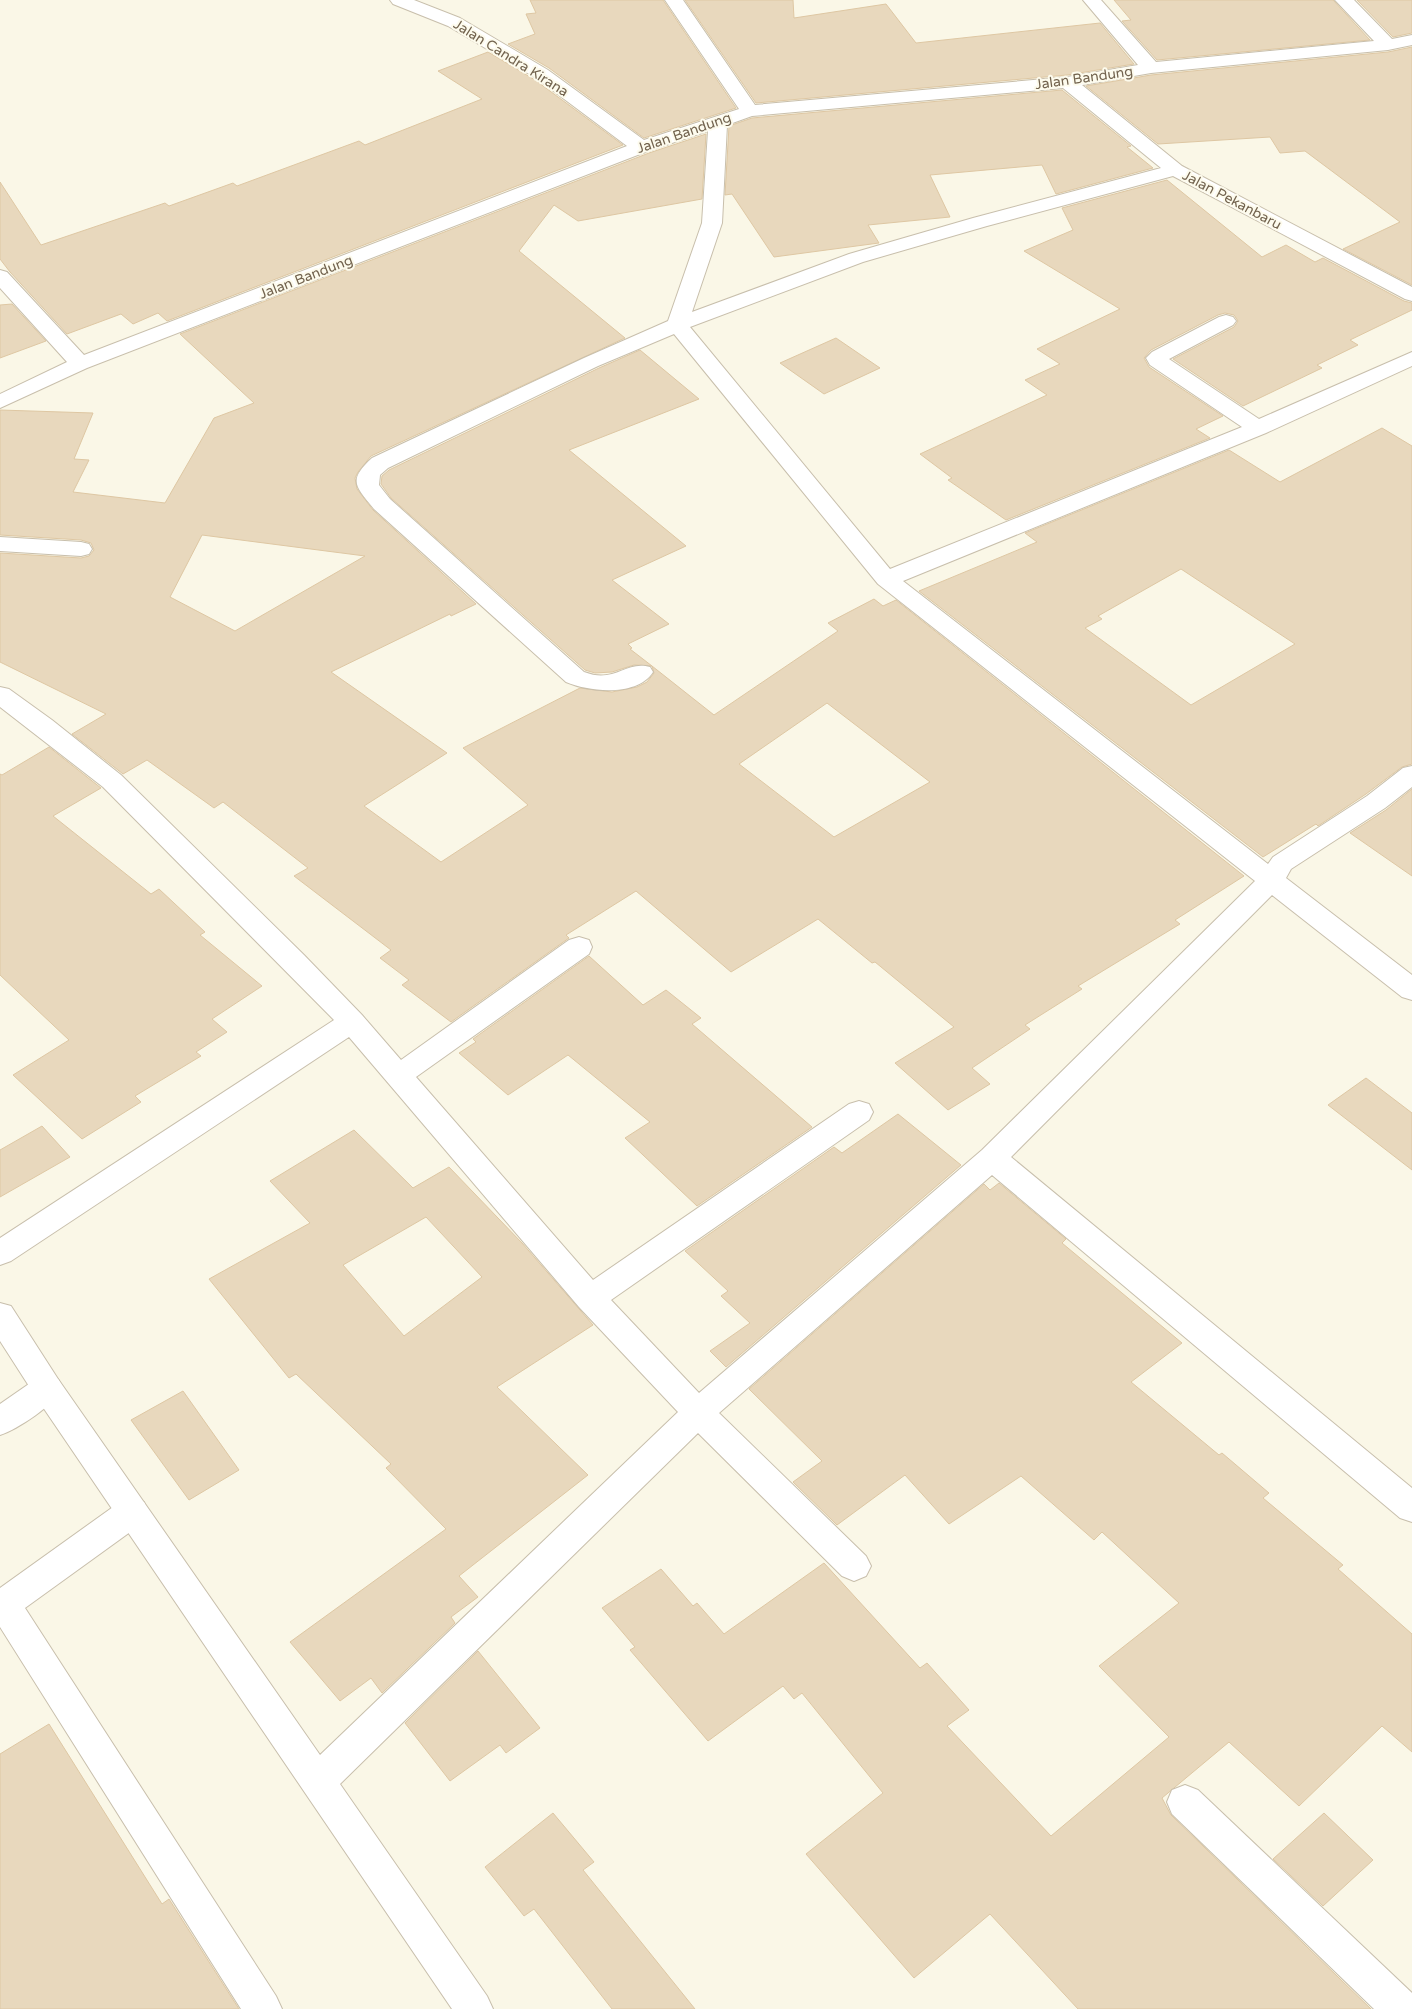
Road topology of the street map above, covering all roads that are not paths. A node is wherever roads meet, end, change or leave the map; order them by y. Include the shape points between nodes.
1 (399, 0) edge
2 (674, 0) edge
3 (1092, 0) edge
4 (1344, 0) edge
5 (1412, 40) edge
6 (1388, 45) junction
7 (1151, 68) junction
8 (1067, 82) junction
9 (750, 111) junction
10 (718, 121) junction
11 (641, 147) junction
12 (1175, 170) junction
13 (0, 276) edge
14 (1412, 295) edge
15 (1226, 321) dead end
16 (676, 325) junction
17 (1412, 358) edge
18 (80, 364) junction
19 (0, 402) edge
20 (1258, 428) junction
21 (0, 544) edge
22 (81, 549) dead end
23 (886, 579) junction
24 (641, 672) dead end
25 (0, 694) edge
26 (1412, 774) edge
27 (1270, 880) junction
28 (579, 948) dead end
29 (1412, 990) edge
30 (352, 1022) junction
31 (398, 1076) junction
32 (858, 1112) dead end
33 (992, 1158) junction
34 (0, 1253) edge
35 (590, 1298) junction
36 (0, 1315) edge
37 (47, 1388) junction
38 (698, 1412) junction
39 (0, 1422) edge
40 (1412, 1508) edge
41 (132, 1512) junction
42 (854, 1566) dead end
43 (2, 1605) edge
44 (318, 1781) junction
45 (1185, 1802) dead end
46 (264, 2009) edge
47 (474, 2009) edge
48 (1401, 2009) edge

1 - 11 street, Jalan Candra Kirana via 454,22 534,69
2 - 9 street
3 - 7 street
4 - 6 street
5 - 6 street, Jalan Bandung
6 - 7 street, Jalan Bandung
7 - 8 street, Jalan Bandung
8 - 9 street, Jalan Bandung
8 - 12 street, Jalan Pekanbaru
9 - 10 street, Jalan Bandung
10 - 11 street, Jalan Bandung
10 - 16 street via 712,223
11 - 18 street, Jalan Bandung
12 - 14 street, Jalan Pekanbaru
12 - 16 street via 856,258
13 - 18 street
15 - 20 street via 1159,356 1157,362
16 - 23 street
16 - 24 street via 573,370 380,464 369,473 368,486 382,504 575,678 601,685
17 - 20 street
18 - 19 street, Jalan Bandung
20 - 23 street
21 - 22 street
23 - 27 street
25 - 30 street via 112,782
26 - 27 street via 1376,802 1282,863
27 - 29 street
27 - 33 street
28 - 31 street
30 - 31 street
30 - 34 street
31 - 35 street
32 - 35 street
33 - 38 street
33 - 40 street
35 - 38 street
36 - 37 street
37 - 39 street
37 - 41 street
38 - 42 street
38 - 44 street
41 - 43 street
41 - 44 street
43 - 46 street
44 - 47 street
45 - 48 street

